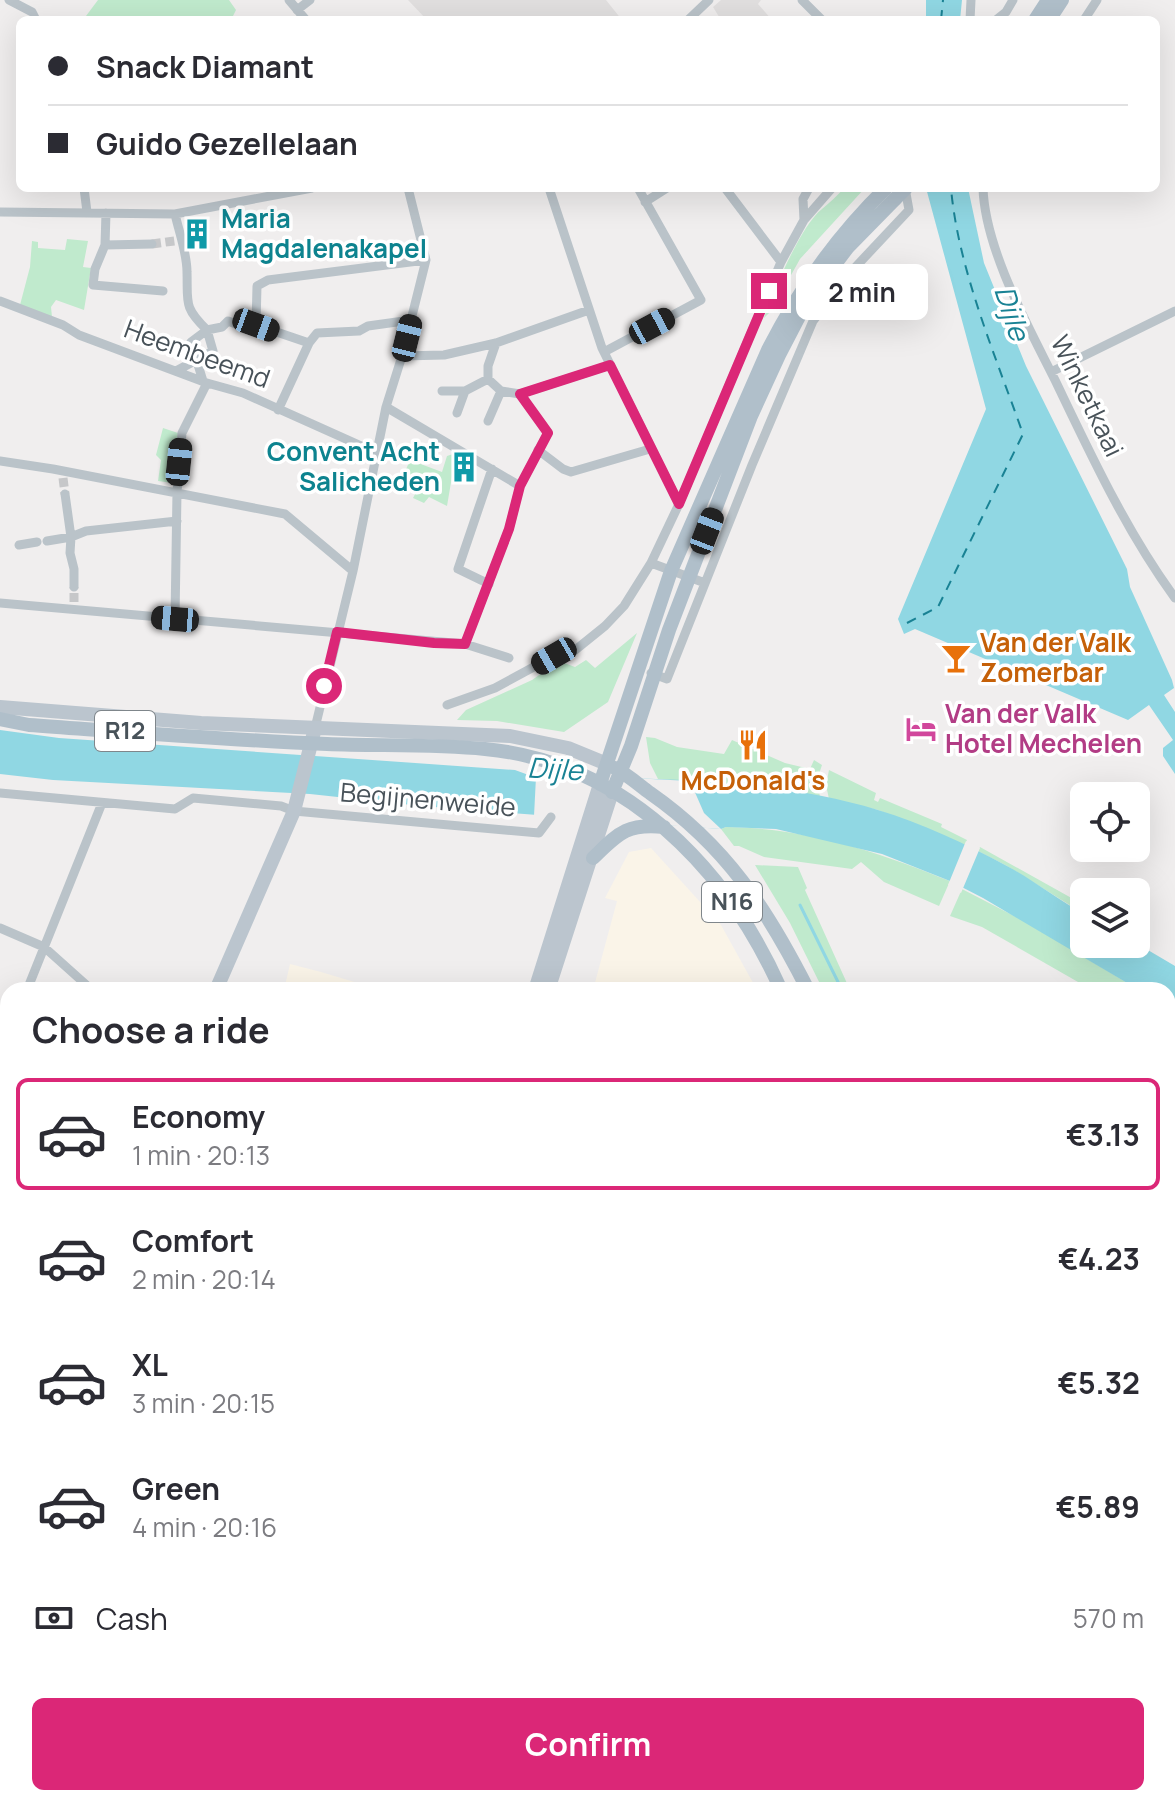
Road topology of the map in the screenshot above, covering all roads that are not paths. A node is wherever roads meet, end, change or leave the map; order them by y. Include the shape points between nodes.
1 (9, 0) edge
2 (289, 0) edge
3 (310, 0) edge
4 (708, 0) edge
5 (802, 0) edge
6 (1013, 0) edge
7 (297, 10) junction
8 (34, 16) edge
9 (302, 16) edge
10 (692, 16) edge
11 (818, 16) edge
12 (1001, 16) edge
13 (84, 192) edge
14 (291, 192) edge
15 (409, 192) edge
16 (550, 192) edge
17 (640, 192) edge
18 (661, 192) edge
19 (728, 192) edge
20 (807, 192) edge
21 (828, 192) edge
22 (897, 192) edge
23 (897, 192) edge
24 (899, 192) edge
25 (984, 192) edge
26 (645, 202) junction
27 (0, 212) edge
28 (87, 212) junction
29 (106, 213) junction
30 (175, 214) junction
31 (804, 220) junction
32 (152, 244) tunnel mouth
33 (105, 245) junction
34 (426, 260) junction
35 (781, 262) junction
36 (163, 291) dead end
37 (0, 301) edge
38 (589, 310) junction
39 (1175, 311) edge
40 (411, 320) junction
41 (255, 328) junction
42 (207, 330) junction
43 (309, 343) junction
44 (496, 343) junction
45 (604, 352) junction
46 (402, 356) junction
47 (196, 360) junction
48 (610, 365) junction
49 (176, 371) junction
50 (1051, 372) junction
51 (488, 379) junction
52 (205, 382) junction
53 (442, 391) dead end
54 (465, 391) junction
55 (501, 391) junction
56 (520, 394) junction
57 (386, 407) junction
58 (278, 410) junction
59 (457, 413) dead end
60 (488, 421) dead end
61 (650, 449) junction
62 (538, 450) junction
63 (377, 453) junction
64 (0, 461) edge
65 (492, 469) junction
66 (520, 486) junction
67 (177, 492) junction
68 (65, 494) tunnel mouth
69 (679, 504) junction
70 (177, 521) junction
71 (71, 537) junction
72 (19, 545) dead end
73 (651, 563) junction
74 (353, 571) junction
75 (671, 571) junction
76 (697, 580) junction
77 (489, 584) junction
78 (74, 587) tunnel mouth
79 (1175, 598) edge
80 (0, 603) edge
81 (175, 619) junction
82 (337, 632) junction
83 (465, 644) junction
84 (509, 658) dead end
85 (653, 674) junction
86 (447, 705) dead end
87 (0, 707) edge
88 (0, 719) edge
89 (315, 728) junction
90 (310, 748) junction
91 (624, 775) junction
92 (606, 779) junction
93 (0, 793) edge
94 (102, 803) junction
95 (296, 806) junction
96 (551, 817) dead end
97 (596, 820) junction
98 (663, 826) junction
99 (593, 858) junction
100 (0, 928) edge
101 (44, 947) junction
102 (30, 982) edge
103 (83, 982) edge
104 (219, 982) edge
105 (538, 982) edge
106 (551, 982) edge
107 (778, 982) edge
108 (804, 982) edge

1 - 8 street
2 - 7 street
3 - 7 street
4 - 10 street
5 - 11 street
6 - 12 street
7 - 9 street
13 - 28 street
14 - 30 street
15 - 34 street
16 - 38 street
17 - 26 street
18 - 26 street
19 - 35 street
20 - 31 street
21 - 31 street
22 - 75 main road via 833,246 784,318
23 - 76 main road via 807,301 751,416
24 - 76 street via 909,210 813,321
25 - 50 street, Winketkaai via 1004,272
26 - 45 street via 701,300
27 - 28 street
28 - 29 street
29 - 30 street
29 - 33 street
30 - 42 street via 187,270 180,295
31 - 35 street
32 - 33 street
33 - 36 street via 93,285
34 - 40 street
34 - 41 street via 268,280 257,286
35 - 69 street
37 - 49 street, Heembeemd
38 - 44 street
38 - 45 street
39 - 50 street
40 - 43 street via 317,333
40 - 46 street
41 - 42 street via 228,321
41 - 43 street
42 - 47 street via 191,342
42 - 47 street via 213,351
43 - 58 street
44 - 46 street via 444,355
44 - 51 street
45 - 48 street
46 - 57 street
47 - 49 street
47 - 52 street
48 - 56 street
48 - 61 street
49 - 52 street, Heembeemd
50 - 79 street, Winketkaai via 1125,522
51 - 54 street
51 - 55 street
52 - 58 street, Heembeemd
52 - 67 street via 182,433
53 - 54 street
54 - 59 street
55 - 56 street
55 - 60 street
56 - 62 street via 548,433
57 - 63 street
57 - 65 street
58 - 63 street, Heembeemd
61 - 62 street via 571,472
61 - 69 street
62 - 66 street
63 - 74 street
64 - 67 street
65 - 66 street
65 - 77 street via 458,569
66 - 77 street
67 - 70 street
67 - 74 street via 285,514
68 - 71 street
69 - 73 street
70 - 71 street
70 - 81 street
71 - 72 street
71 - 78 street
73 - 75 street
73 - 86 street via 624,606 574,651
74 - 82 street
75 - 76 street
75 - 85 main road
76 - 85 main road
77 - 83 street
80 - 81 street
81 - 82 street
82 - 83 street
82 - 89 street
83 - 84 street
85 - 91 main road
85 - 92 main road
87 - 89 main road, R12
88 - 90 main road, R12
89 - 90 main road
89 - 92 main road, R12 via 510,736 568,748
90 - 92 main road, R12 via 483,748
90 - 95 main road
91 - 92 main road
91 - 92 main road, R12
91 - 108 main road, N16 via 708,839 759,901
92 - 97 main road
92 - 98 main road, N16
93 - 94 street
94 - 95 street via 175,809 193,798
94 - 101 street
95 - 96 street, Begijnenweide via 539,833
95 - 104 main road
97 - 99 main road
97 - 105 main road
98 - 99 main road via 627,829
98 - 107 main road, N16 via 724,890 763,948
99 - 106 main road
100 - 101 street
101 - 102 street
101 - 103 street

